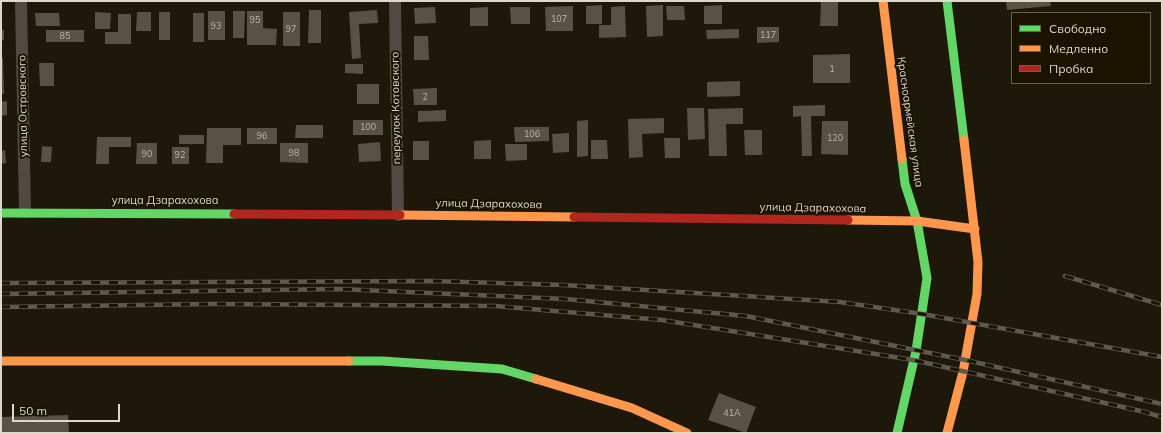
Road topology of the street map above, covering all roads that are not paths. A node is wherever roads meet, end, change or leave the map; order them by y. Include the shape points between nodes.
1 (21, 1) edge
2 (395, 1) edge
3 (883, 1) edge
4 (947, 1) edge
5 (25, 212) junction
6 (1, 213) edge
7 (398, 215) junction
8 (917, 221) junction
9 (975, 229) junction
10 (1, 361) edge
11 (687, 433) edge
12 (897, 433) edge
13 (947, 433) edge

1 - 5 street, улица Островского
2 - 7 street, переулок Котовского
3 - 8 street, Красноармейская улица via 905,184
4 - 9 street
5 - 6 street, улица Дзарахохова
5 - 7 street, улица Дзарахохова
7 - 8 street, улица Дзарахохова
8 - 9 street, улица Дзарахохова
8 - 12 street, Красноармейская улица via 926,265 926,289 916,351
9 - 13 street via 977,294 963,372
10 - 11 street via 382,361 502,368 632,408

